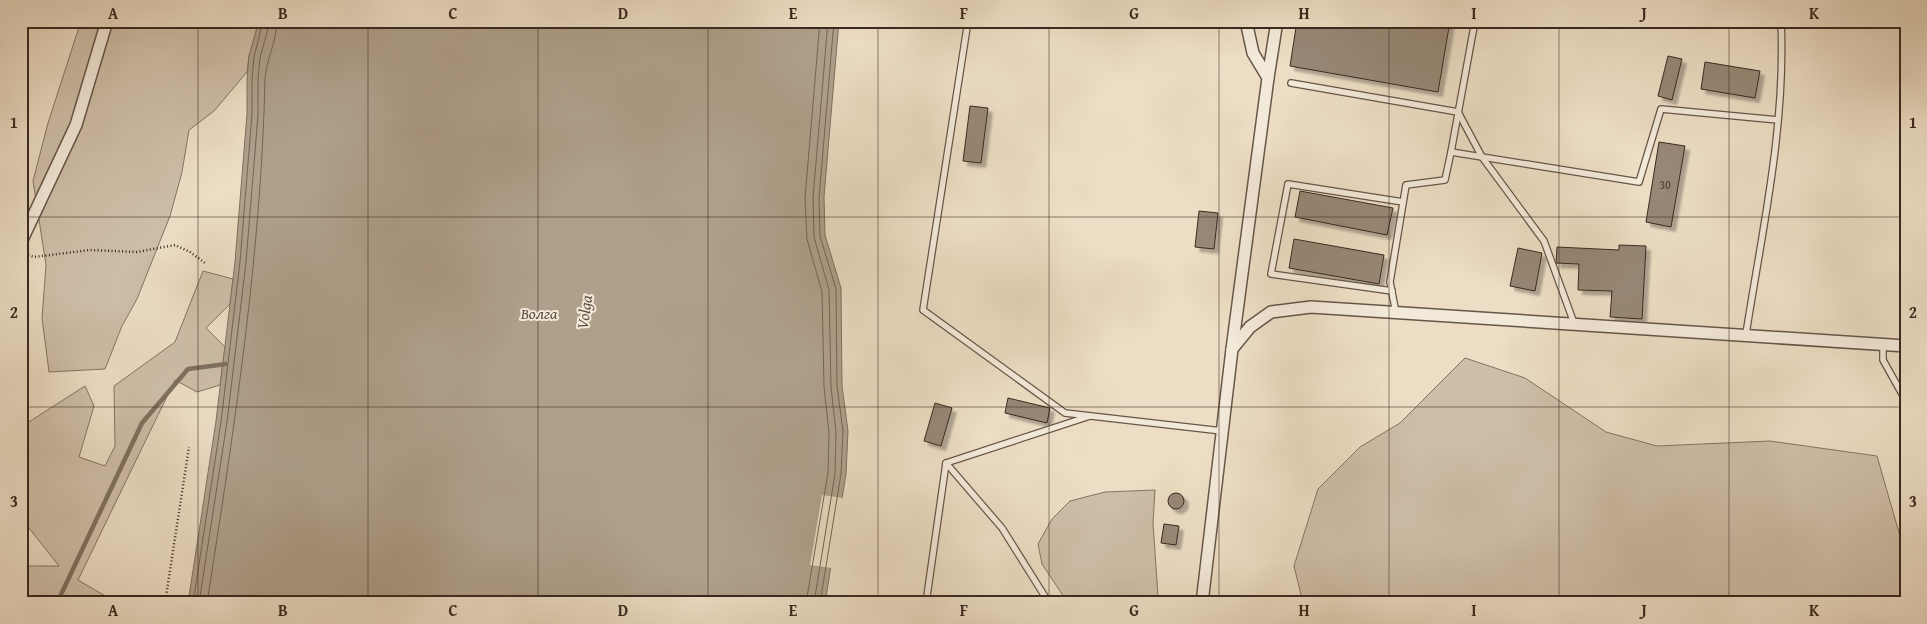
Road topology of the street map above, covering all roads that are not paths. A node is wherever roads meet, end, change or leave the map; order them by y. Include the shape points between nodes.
1 (107, 21) edge
2 (968, 21) edge
3 (1246, 21) edge
4 (1277, 21) edge
5 (1475, 21) edge
6 (1781, 21) edge
7 (1268, 78) junction
8 (1291, 83) dead end
9 (1458, 112) junction
10 (1778, 120) junction
11 (1451, 152) junction
12 (1482, 157) junction
13 (1403, 202) junction
14 (21, 242) edge
15 (1392, 291) junction
16 (1396, 313) junction
17 (1574, 323) junction
18 (1746, 334) junction
19 (1883, 344) junction
20 (1906, 346) edge
21 (1232, 349) junction
22 (1906, 401) edge
23 (1092, 416) junction
24 (1222, 431) junction
25 (946, 463) junction
26 (926, 603) edge
27 (1049, 603) edge
28 (1202, 603) edge

1 - 14 street via 76,125
2 - 23 lane via 923,310 1065,413
3 - 7 street via 1253,53
4 - 7 street
5 - 9 lane
6 - 10 lane via 1783,64
7 - 21 street
8 - 9 lane
9 - 11 lane
9 - 12 lane
10 - 12 lane via 1661,109 1638,182
10 - 18 lane
11 - 12 lane
11 - 13 lane via 1444,180 1406,185
12 - 17 lane via 1544,241
13 - 15 lane via 1390,282
13 - 15 lane via 1288,184 1271,274
15 - 16 lane
16 - 17 street
16 - 21 street via 1311,308 1271,312 1250,327
17 - 18 street
18 - 19 street
19 - 20 street
19 - 22 lane via 1883,360
21 - 24 street
23 - 24 lane
23 - 25 lane
24 - 28 street
25 - 26 lane
25 - 27 lane via 1002,528

